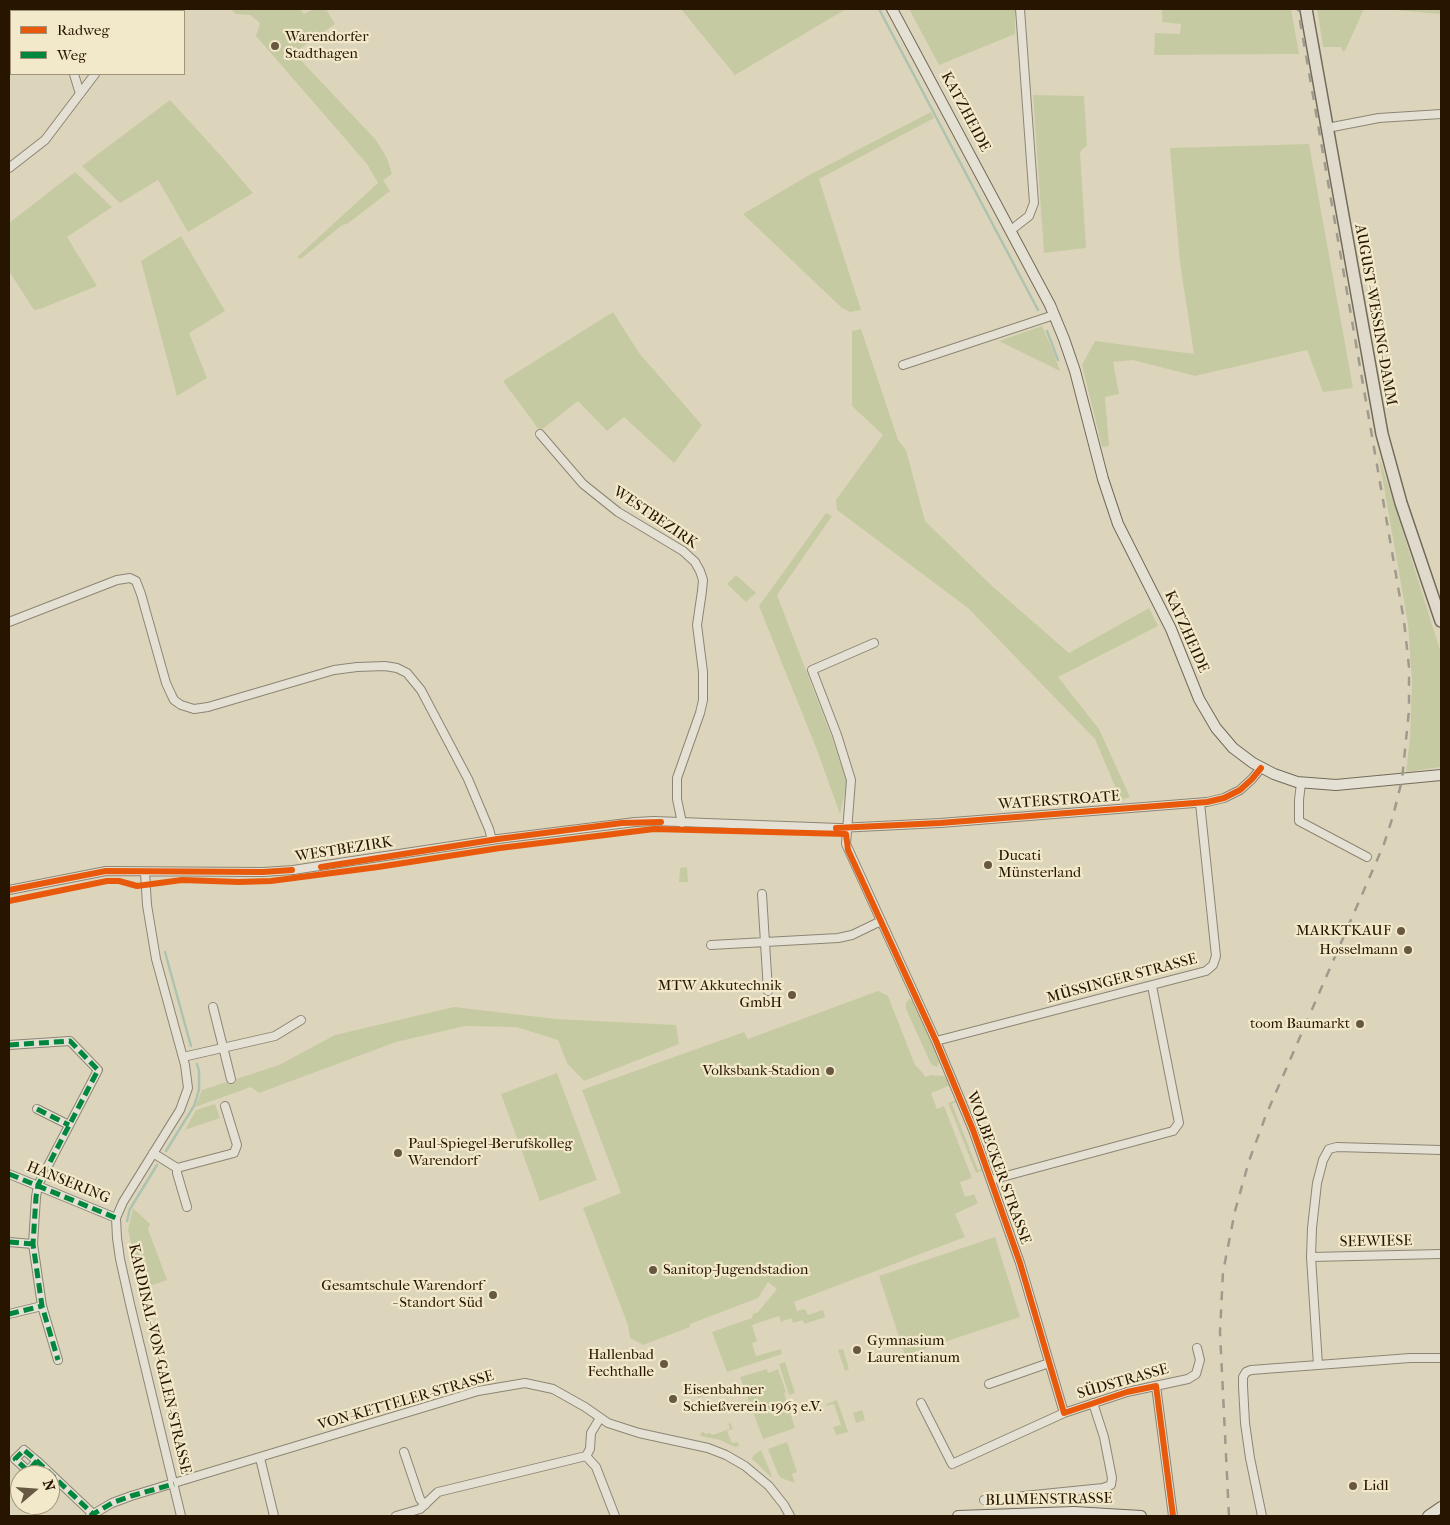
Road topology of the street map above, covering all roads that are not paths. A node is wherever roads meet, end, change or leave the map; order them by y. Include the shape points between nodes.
1 (892, 9) edge
2 (1020, 9) edge
3 (1306, 9) edge
4 (74, 75) edge
5 (94, 75) edge
6 (80, 94) junction
7 (1441, 114) edge
8 (1327, 128) junction
9 (9, 168) edge
10 (1011, 230) junction
11 (1054, 315) junction
12 (903, 365) dead end
13 (540, 434) dead end
14 (1441, 621) edge
15 (9, 622) edge
16 (874, 642) dead end
17 (1261, 768) junction
18 (1441, 775) edge
19 (1301, 782) junction
20 (1200, 803) junction
21 (682, 823) junction
22 (847, 828) junction
23 (492, 840) junction
24 (1367, 857) dead end
25 (145, 872) junction
26 (9, 890) edge
27 (762, 894) dead end
28 (881, 921) junction
29 (764, 942) junction
30 (711, 946) dead end
31 (1152, 986) junction
32 (768, 991) dead end
33 (212, 1006) dead end
34 (301, 1020) dead end
35 (936, 1041) junction
36 (9, 1045) edge
37 (224, 1048) junction
38 (183, 1057) junction
39 (231, 1079) dead end
40 (225, 1106) dead end
41 (37, 1109) dead end
42 (69, 1125) junction
43 (1441, 1150) edge
44 (153, 1153) junction
45 (177, 1168) junction
46 (9, 1174) edge
47 (991, 1180) junction
48 (38, 1186) junction
49 (187, 1207) dead end
50 (116, 1218) junction
51 (9, 1242) edge
52 (34, 1244) junction
53 (1441, 1254) edge
54 (1311, 1257) junction
55 (42, 1306) junction
56 (9, 1314) edge
57 (1197, 1348) dead end
58 (1441, 1358) edge
59 (58, 1360) dead end
60 (1049, 1363) junction
61 (1318, 1365) junction
62 (990, 1384) dead end
63 (1156, 1386) junction
64 (921, 1403) dead end
65 (1093, 1403) junction
66 (1064, 1413) junction
67 (600, 1418) junction
68 (404, 1452) dead end
69 (586, 1456) junction
70 (260, 1458) junction
71 (37, 1461) dead end
72 (174, 1484) junction
73 (984, 1500) dead end
74 (425, 1505) junction
75 (1441, 1507) edge
76 (92, 1515) edge
77 (612, 1515) edge
78 (181, 1516) edge
79 (274, 1516) edge
80 (396, 1516) edge
81 (790, 1516) edge
82 (958, 1516) edge
83 (1141, 1516) edge
84 (1172, 1516) edge
85 (1262, 1516) edge
86 (1428, 1516) edge

1 - 10 street, KATZHEIDE
2 - 10 street via 1034,204 1030,216
3 - 8 main road, AUGUST-WESSING-DAMM
4 - 6 street
5 - 6 street
6 - 9 street via 45,140
7 - 8 street via 1380,118
8 - 14 main road, AUGUST-WESSING-DAMM via 1382,434 1401,503
10 - 11 street, KATZHEIDE
11 - 12 street
11 - 17 street, KATZHEIDE via 1075,370 1103,480 1123,536 1171,629 1206,713 1234,748
13 - 21 street, WESTBEZIRK via 583,484 618,512 683,551 696,562 700,571 703,580 697,625 703,700 677,778 676,799
15 - 23 street via 117,580 130,578 136,581 141,594 172,696 181,705 194,709 334,670 358,666 397,668 415,681 425,697 468,779
16 - 22 street via 812,670 852,780
17 - 19 street, KATZHEIDE
17 - 20 street, WATERSTROATE via 1240,790 1224,798
18 - 19 street, KATZHEIDE via 1336,786
19 - 24 street via 1299,821
20 - 22 street, WATERSTROATE
20 - 31 street, MÜSSINGER STRASSE via 1216,956 1206,971
21 - 22 street, WESTBEZIRK
21 - 23 street, WESTBEZIRK via 634,822
22 - 28 street, WOLBECKER STRASSE via 848,850
23 - 25 street, WESTBEZIRK via 293,870
25 - 26 street, WESTBEZIRK via 106,871
25 - 38 street via 156,959
27 - 29 street
28 - 29 street via 846,937
28 - 35 street, WOLBECKER STRASSE
29 - 30 street
29 - 32 street
31 - 35 street, MÜSSINGER STRASSE
31 - 47 street via 1179,1122 1173,1131
33 - 37 street
34 - 37 street via 275,1036
35 - 47 street, WOLBECKER STRASSE
36 - 42 street via 70,1041 98,1070
37 - 38 street
37 - 39 street
38 - 44 street via 188,1088 180,1110
40 - 45 street via 237,1145 234,1153
41 - 42 street
42 - 48 street
43 - 54 street via 1329,1149 1317,1183
44 - 45 street
44 - 50 street
45 - 49 street
46 - 48 street, HANSERING
47 - 60 street, WOLBECKER STRASSE via 1020,1263
48 - 50 street, HANSERING
48 - 52 street
50 - 72 street, KARDINAL-VON-GALEN-STRASSE via 120,1259
51 - 52 street
52 - 55 street
53 - 54 street, SEEWIESE
54 - 61 street
55 - 56 street
55 - 59 street
57 - 63 street, SÜDSTRASSE via 1200,1360 1196,1374
58 - 61 street
60 - 62 street
60 - 66 street, WOLBECKER STRASSE
61 - 85 street via 1251,1370 1244,1374 1245,1423
63 - 65 street, SÜDSTRASSE
63 - 84 street
64 - 66 street, SÜDSTRASSE via 952,1464
65 - 66 street, SÜDSTRASSE
65 - 73 street via 1104,1437 1111,1485
67 - 69 street via 591,1433
67 - 70 street, VON-KETTELER-STRASSE via 553,1389 525,1383 478,1391
67 - 81 street, VON-KETTELER-STRASSE via 624,1429 726,1455 746,1466 768,1486
68 - 74 street
69 - 74 street via 438,1492
69 - 77 street via 596,1467
70 - 72 street, VON-KETTELER-STRASSE
70 - 79 street
71 - 76 street
72 - 76 street via 112,1503
72 - 78 street, KARDINAL-VON-GALEN-STRASSE
74 - 80 street
75 - 86 street
82 - 83 street, BLUMENSTRASSE via 1074,1512

